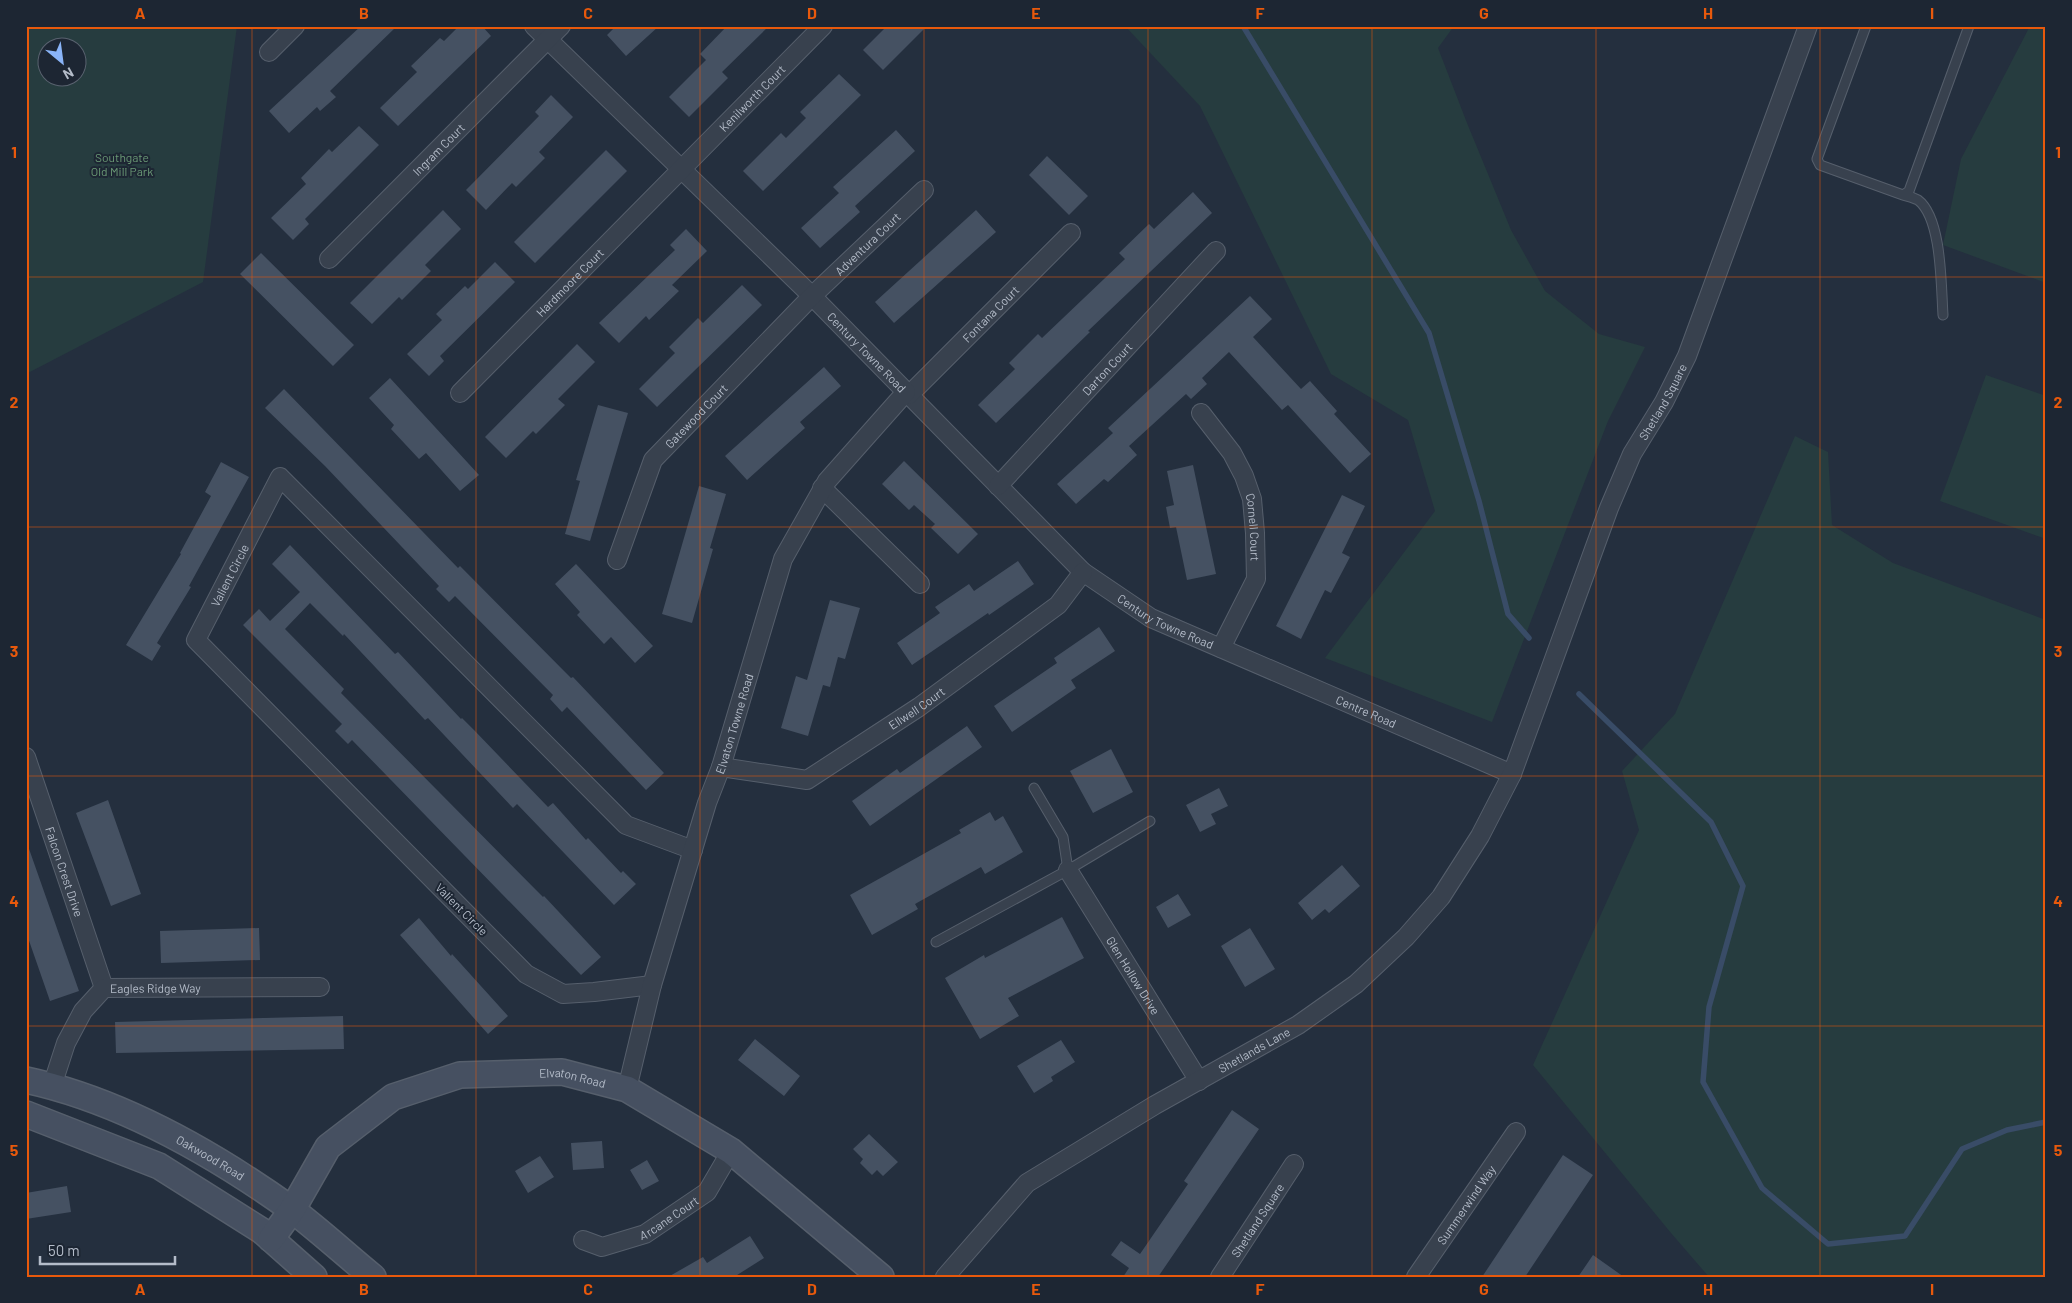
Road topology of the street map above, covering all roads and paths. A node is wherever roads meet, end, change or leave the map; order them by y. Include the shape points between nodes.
1 (294, 26) edge
2 (534, 26) edge
3 (561, 26) edge
4 (823, 26) edge
5 (1808, 26) edge
6 (1866, 26) edge
7 (1969, 26) edge
8 (548, 40) junction
9 (269, 52) dead end
10 (680, 170) junction
11 (924, 190) dead end
12 (1903, 195) junction
13 (1071, 233) dead end
14 (1216, 251) dead end
15 (329, 259) dead end
16 (812, 296) junction
17 (1943, 315) dead end
18 (460, 393) dead end
19 (908, 394) junction
20 (1201, 413) dead end
21 (998, 486) junction
22 (822, 488) junction
23 (617, 560) dead end
24 (1083, 572) junction
25 (920, 584) dead end
26 (1220, 648) junction
27 (26, 757) edge
28 (721, 767) junction
29 (1512, 774) junction
30 (1034, 788) dead end
31 (1150, 821) dead end
32 (693, 850) junction
33 (1068, 870) junction
34 (936, 942) dead end
35 (652, 985) junction
36 (320, 987) dead end
37 (104, 988) junction
38 (26, 1080) edge
39 (1199, 1081) junction
40 (52, 1086) junction
41 (627, 1089) junction
42 (26, 1114) edge
43 (1516, 1132) dead end
44 (730, 1151) junction
45 (1294, 1164) dead end
46 (292, 1210) junction
47 (272, 1239) junction
48 (583, 1240) dead end
49 (314, 1277) edge
50 (373, 1277) edge
51 (881, 1277) edge
52 (945, 1277) edge
53 (1220, 1277) edge
54 (1416, 1277) edge

1 - 9 street
2 - 8 street, Century Towne Road
3 - 8 street, Ingram Court
4 - 10 street, Kenilworth Court
5 - 29 street, Shetland Square via 1688,356 1628,463 1609,508
6 - 12 lane via 1817,159 1820,165
7 - 12 lane via 1909,191
8 - 10 street, Century Towne Road
8 - 15 street, Ingram Court
10 - 16 street, Century Towne Road
10 - 18 street, Hardmoore Court
11 - 16 street, Adventura Court
12 - 17 lane via 1917,200 1933,222
13 - 19 street, Fontana Court
14 - 21 street, Darton Court
16 - 19 street, Century Towne Road
16 - 23 street, Gatewood Court via 653,460
19 - 21 street, Century Towne Road
19 - 22 street, Elvaton Towne Road
20 - 26 street, Cornell Court via 1232,452 1244,476 1252,499 1256,533 1256,579
21 - 24 street, Century Towne Road
22 - 25 street
22 - 28 street, Elvaton Towne Road via 783,558
24 - 26 street, Century Towne Road via 1151,618
24 - 28 street, Ellwell Court via 1058,605 919,707 807,780
26 - 29 street, Centre Road
27 - 37 street, Falcon Crest Drive
28 - 32 street, Elvaton Towne Road
29 - 39 street, Shetlands Lane via 1461,867 1441,897 1406,937 1356,984 1298,1025
30 - 33 lane via 1063,837
31 - 33 lane
32 - 35 street, Elvaton Towne Road
32 - 35 street, Valient Circle via 626,825 280,477 196,640 526,974 563,994
33 - 34 lane
33 - 39 street, Glen Hollow Drive
35 - 41 street, Elvaton Towne Road
36 - 37 street, Eagles Ridge Way
37 - 40 street, Eagles Ridge Way via 83,1011 66,1043
38 - 40 street, Oakwood Road
39 - 52 street, Shetlands Lane via 1027,1183
40 - 46 street, Oakwood Road via 129,1114 222,1164
41 - 44 street, Elvaton Road
41 - 46 street, Elvaton Road via 562,1072 460,1074 393,1096 328,1147
42 - 47 street via 159,1166
43 - 54 street, Summerwind Way
44 - 48 street, Arcane Court via 707,1192 644,1234 602,1246
44 - 51 street, Elvaton Road
45 - 53 street, Shetland Square
46 - 47 street, Elvaton Road
46 - 50 street, Oakwood Road
47 - 49 street

